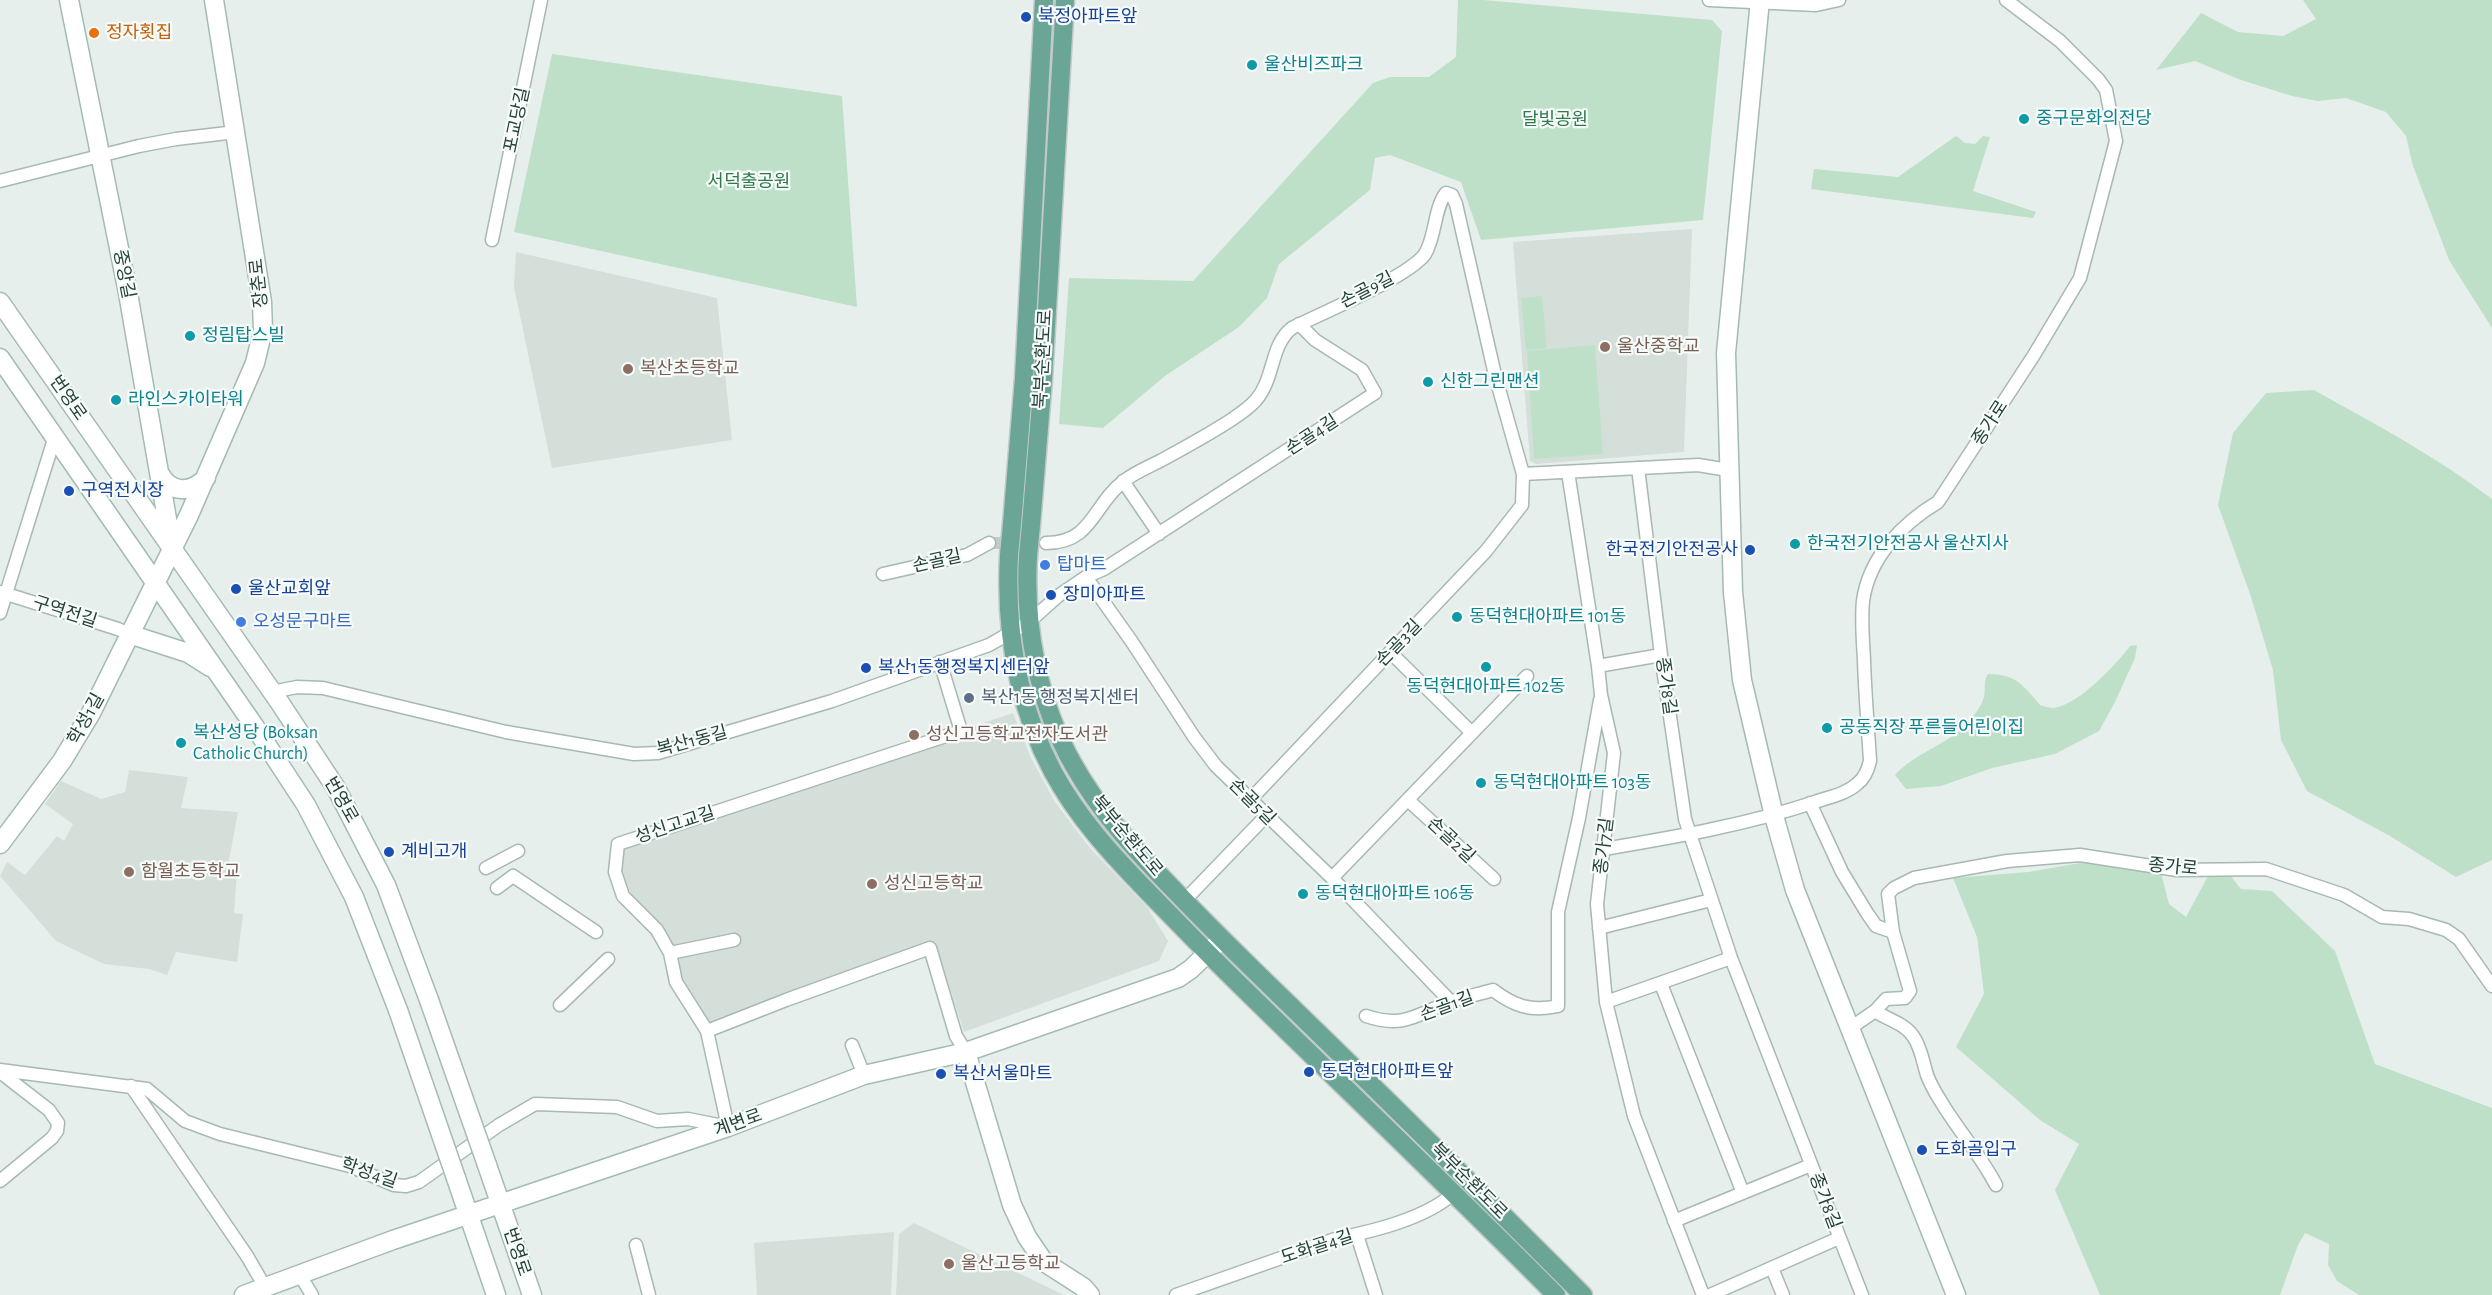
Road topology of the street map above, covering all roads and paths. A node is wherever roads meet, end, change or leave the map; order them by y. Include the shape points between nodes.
1 (69, 0) edge
2 (214, 0) edge
3 (541, 0) edge
4 (1044, 0) edge
5 (1065, 0) edge
6 (1709, 0) edge
7 (1839, 0) edge
8 (2006, 0) edge
9 (1759, 1) edge
10 (236, 132) junction
11 (100, 155) junction
12 (0, 181) edge
13 (492, 240) dead end
14 (0, 302) edge
15 (1299, 324) junction
16 (0, 358) edge
17 (54, 436) junction
18 (1638, 468) junction
19 (1728, 470) junction
20 (1568, 472) junction
21 (160, 474) junction
22 (1523, 474) junction
23 (207, 476) junction
24 (1123, 481) junction
25 (1021, 525) junction
26 (1160, 534) junction
27 (989, 543) tunnel mouth
28 (1046, 543) tunnel mouth
29 (172, 549) junction
30 (883, 574) dead end
31 (1086, 577) junction
32 (155, 582) junction
33 (3, 593) edge
34 (0, 613) edge
35 (1029, 622) junction
36 (129, 634) junction
37 (232, 634) junction
38 (1009, 635) junction
39 (1390, 652) junction
40 (205, 654) junction
41 (1661, 655) junction
42 (940, 662) junction
43 (1598, 666) junction
44 (217, 672) junction
45 (1527, 676) dead end
46 (272, 692) junction
47 (1601, 695) junction
48 (1472, 733) junction
49 (1250, 800) junction
50 (1408, 800) junction
51 (1810, 803) junction
52 (1266, 816) junction
53 (1774, 816) junction
54 (1690, 834) junction
55 (0, 844) edge
56 (1604, 849) junction
57 (518, 851) dead end
58 (486, 868) dead end
59 (1332, 878) junction
60 (1494, 879) dead end
61 (497, 888) dead end
62 (1711, 900) junction
63 (1184, 901) junction
64 (1599, 928) junction
65 (596, 932) dead end
66 (1893, 932) junction
67 (1222, 939) junction
68 (734, 940) dead end
69 (670, 953) junction
70 (1208, 954) junction
71 (1731, 958) junction
72 (608, 959) dead end
73 (1660, 984) junction
74 (2492, 986) edge
75 (1451, 1002) junction
76 (1606, 1002) junction
77 (560, 1005) dead end
78 (1875, 1011) junction
79 (1366, 1016) dead end
80 (1849, 1029) junction
81 (707, 1031) junction
82 (852, 1045) dead end
83 (966, 1052) junction
84 (0, 1071) edge
85 (864, 1075) junction
86 (131, 1086) junction
87 (728, 1127) junction
88 (1811, 1165) junction
89 (0, 1181) edge
90 (1996, 1185) dead end
91 (1454, 1192) junction
92 (1743, 1193) junction
93 (501, 1204) junction
94 (469, 1215) junction
95 (1674, 1221) junction
96 (1357, 1235) junction
97 (1839, 1238) junction
98 (636, 1245) dead end
99 (1772, 1268) junction
100 (300, 1275) junction
101 (265, 1287) junction
102 (244, 1295) edge
103 (312, 1295) edge
104 (496, 1295) edge
105 (532, 1295) edge
106 (649, 1295) edge
107 (1090, 1295) edge
108 (1176, 1295) edge
109 (1376, 1295) edge
110 (1554, 1295) edge
111 (1585, 1295) edge
112 (1703, 1295) edge
113 (1710, 1295) edge
114 (1783, 1295) edge
115 (1862, 1295) edge
116 (1956, 1295) edge

1 - 11 main road, 중앙길
2 - 10 main road, 장춘로
3 - 13 street, 포교당길
4 - 25 main road, 북부순환도로 via 1024,378
5 - 25 main road, 북부순환도로 via 1043,379
6 - 9 street
7 - 9 street via 1816,5
8 - 51 street, 종가로 via 2060,40 2106,90 2116,141 2109,171 2080,278 1938,502 1903,527 1871,574 1863,600 1869,768 1858,784 1847,791
9 - 19 main road via 1726,353
10 - 11 street via 176,139
10 - 23 main road, 장춘로 via 258,266 263,330 245,392
11 - 12 street
11 - 21 main road, 중앙길
14 - 29 main road, 번영로
15 - 22 street, 손골9길 via 1419,261 1431,242 1441,200 1446,194 1452,195
15 - 24 street, 손골9길 via 1279,341 1268,381 1248,409
15 - 26 street, 손골4길 via 1315,340 1362,370 1375,393
16 - 17 main road, 번영로
17 - 32 main road, 번영로
17 - 33 street
18 - 19 street via 1698,465
18 - 20 street
18 - 41 street, 종가8길
19 - 53 main road via 1741,670
20 - 22 street
20 - 43 street, 종가7길
21 - 23 main road via 180,490 194,488
21 - 29 main road, 중앙길
22 - 39 street, 손골3길 via 1524,497 1519,513
23 - 29 main road, 장춘로
24 - 26 street
24 - 28 street, 손골9길 via 1082,532 1058,543
25 - 35 main road, 북부순환도로, bridge via 1028,556
25 - 38 main road, 북부순환도로, bridge via 1009,555
26 - 31 street, 손골4길
27 - 30 street, 손골길 via 967,555
29 - 32 main road, 장춘로
29 - 37 main road, 번영로
31 - 35 street, 손골4길
31 - 49 street, 손골5길 via 1194,737
32 - 36 main road, 학성1길
32 - 40 main road, 번영로
33 - 34 street
33 - 36 street, 구역전길
35 - 38 street, 복산1동길
35 - 63 main road, 북부순환도로 via 1048,705 1072,761 1110,822
36 - 44 main road via 189,653
36 - 55 main road, 학성1길 via 62,762
37 - 40 main road via 211,632 205,642
37 - 46 main road, 번영로
38 - 42 street, 복산1동길
38 - 70 main road, 북부순환도로 via 1028,712 1053,771 1074,806 1095,835
39 - 48 street
39 - 49 street, 손골3길
40 - 44 main road, 번영로
41 - 43 street
41 - 54 street, 종가8길
42 - 46 street, 복산1동길 via 832,701 658,753 634,754 506,732 323,688 297,687
42 - 69 street, 성신고교길 via 961,731 618,844 615,872 623,896 657,930
43 - 47 street, 종가7길
44 - 94 main road, 번영로, bridge via 293,784 354,897
45 - 48 street
46 - 93 main road, 번영로, bridge via 364,839 386,885
47 - 56 street, 종가7길 via 1614,753
47 - 75 street, 손골1길 via 1558,912 1558,1006 1539,1010 1508,1002 1493,990
48 - 50 street
49 - 52 street, 손골5길
50 - 59 street
50 - 60 street, 손골2길
51 - 53 street, 종가로
51 - 66 street via 1842,872 1867,913 1876,926
52 - 59 street, 손골5길
52 - 63 street
53 - 54 street, 종가로
53 - 80 main road via 1795,890
54 - 56 street, 종가로
54 - 62 street, 종가8길
56 - 64 street, 종가7길 via 1597,904
57 - 58 street
59 - 75 street, 손골5길
61 - 65 street via 513,876
62 - 64 street
62 - 71 street, 종가8길
63 - 67 main road, 북부순환도로
64 - 76 street, 종가7길
66 - 74 street, 종가로 via 1888,894 1894,888 1914,878 2007,861 2080,855 2176,870 2266,869 2344,895 2382,917 2409,919 2446,930 2459,939
66 - 78 street, 종가로 via 1910,991 1905,998 1886,999
67 - 70 main road, 계변로
67 - 111 main road, 북부순환도로
68 - 69 street
69 - 81 street, 성신고교길 via 676,982
70 - 83 main road, 계변로 via 1178,978
70 - 91 main road, 북부순환도로
71 - 73 street
71 - 88 street, 종가8길
72 - 77 street
73 - 76 street
73 - 92 street
75 - 79 street, 손골1길 via 1415,1018 1386,1022
76 - 95 street, 종가7길 via 1634,1116
78 - 80 street, 종가로
78 - 90 street via 1903,1024 1913,1036 1940,1100
80 - 116 main road
81 - 83 street via 930,948 956,1036
81 - 87 street, 성신고교길
82 - 85 street
83 - 85 main road, 계변로
83 - 107 main road via 1012,1205 1027,1237 1044,1262
84 - 86 street, 학성4길
84 - 89 street via 49,1110 58,1123 52,1138
85 - 87 main road, 계변로
86 - 87 street, 학성4길 via 147,1089 185,1121 220,1134 350,1166 394,1185 406,1186 419,1182 498,1125 535,1104 617,1107 657,1121 688,1119
86 - 101 street
87 - 93 main road, 계변로
88 - 92 street, 종가8길
88 - 97 street, 종가8길
91 - 96 street, 도화골4길 via 1433,1209
91 - 110 main road, 북부순환도로
92 - 95 street, 종가8길
93 - 94 main road, 계변로
93 - 105 main road, 번영로
94 - 100 main road, 계변로
94 - 104 main road, 번영로
95 - 112 street, 종가7길
96 - 108 street, 도화골4길 via 1335,1239
96 - 109 street
97 - 99 street, 종가8길
97 - 115 street, 종가8길
98 - 106 street
99 - 113 street, 종가8길
99 - 114 street
100 - 101 main road, 계변로
100 - 103 street
101 - 102 main road, 계변로

